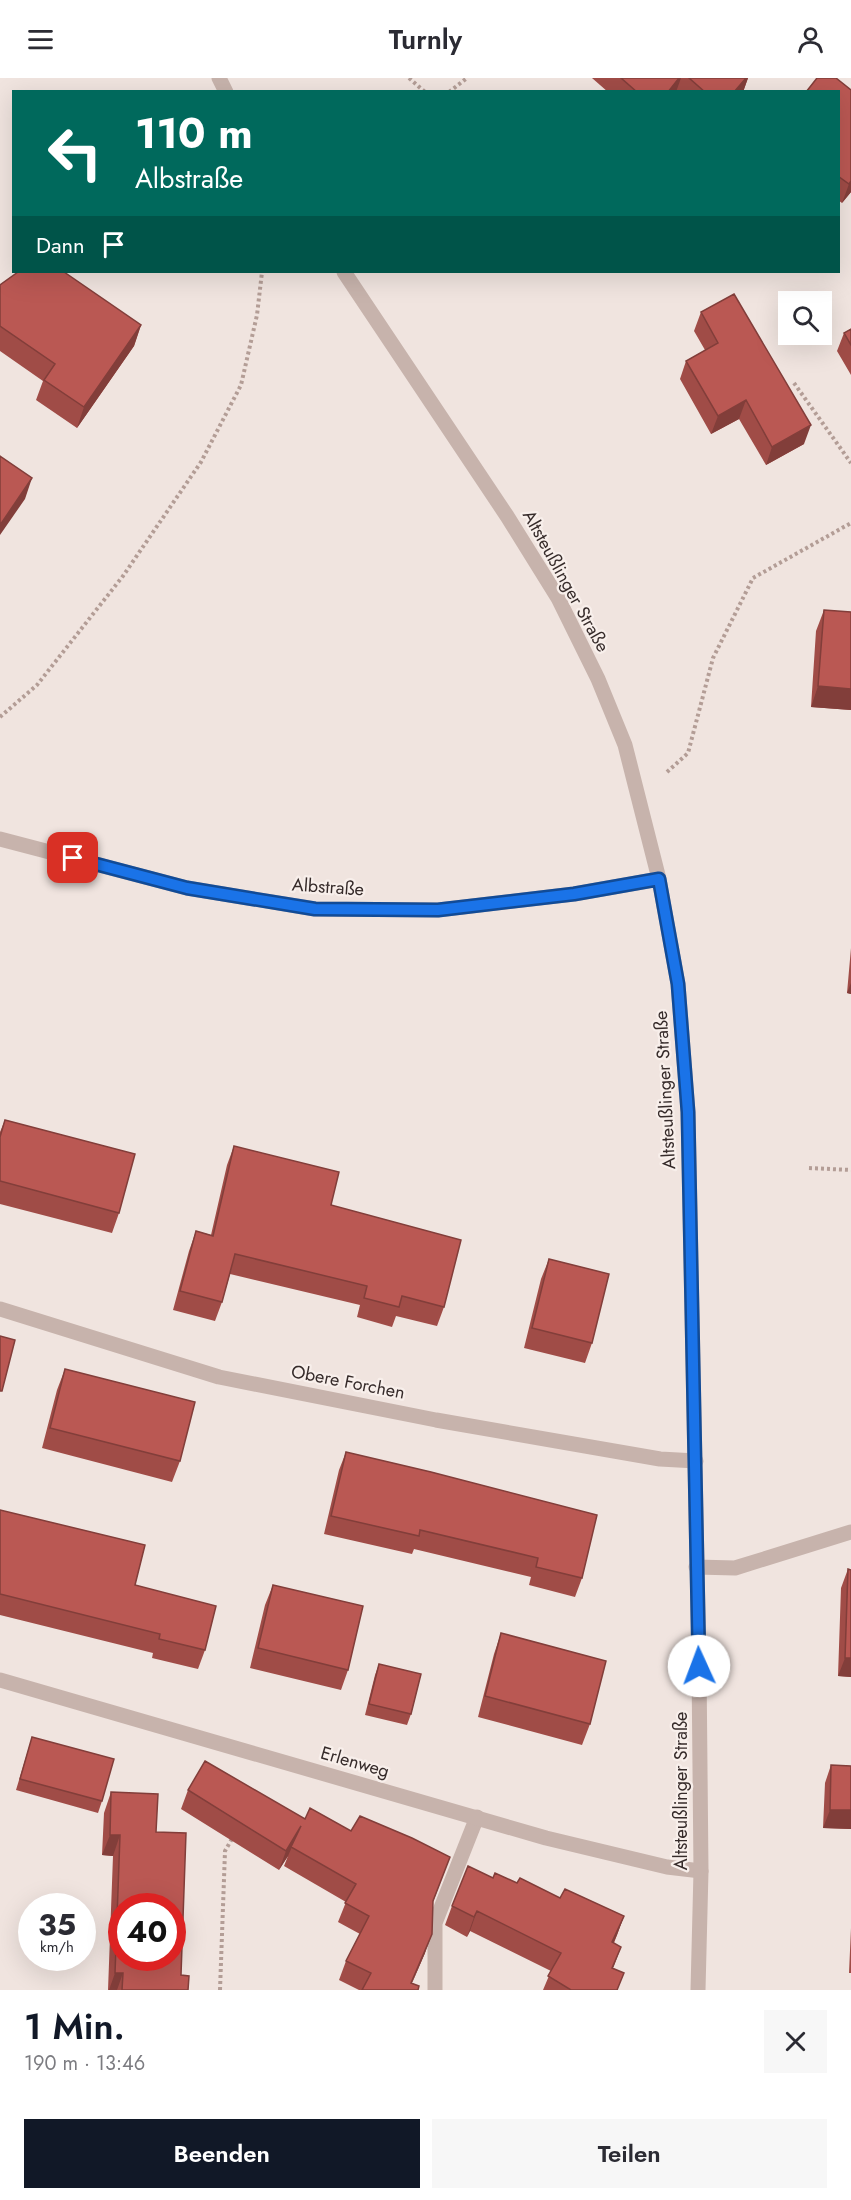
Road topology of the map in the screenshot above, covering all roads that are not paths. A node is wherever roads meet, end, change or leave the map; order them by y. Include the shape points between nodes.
1 (346, 273) edge
2 (0, 839) edge
3 (659, 879) junction
4 (0, 1309) edge
5 (696, 1461) junction
6 (851, 1532) edge
7 (696, 1567) junction
8 (0, 1680) edge
9 (477, 1817) junction
10 (701, 1871) junction
11 (435, 1990) edge
12 (698, 1990) edge

1 - 3 street, Altsteußlinger Straße via 558,598 598,679 624,746
2 - 3 street, Albstraße via 187,888 315,909 438,910 574,894
3 - 5 street, Altsteußlinger Straße via 678,984 688,1112
4 - 5 street, Obere Forchen via 219,1377 436,1420 660,1459
5 - 7 street, Altsteußlinger Straße
6 - 7 street via 735,1568
7 - 10 street, Altsteußlinger Straße
8 - 9 street, Erlenweg
9 - 10 street, Erlenweg via 546,1838 667,1867
9 - 11 street via 435,1923
10 - 12 street, Altsteußlinger Straße

